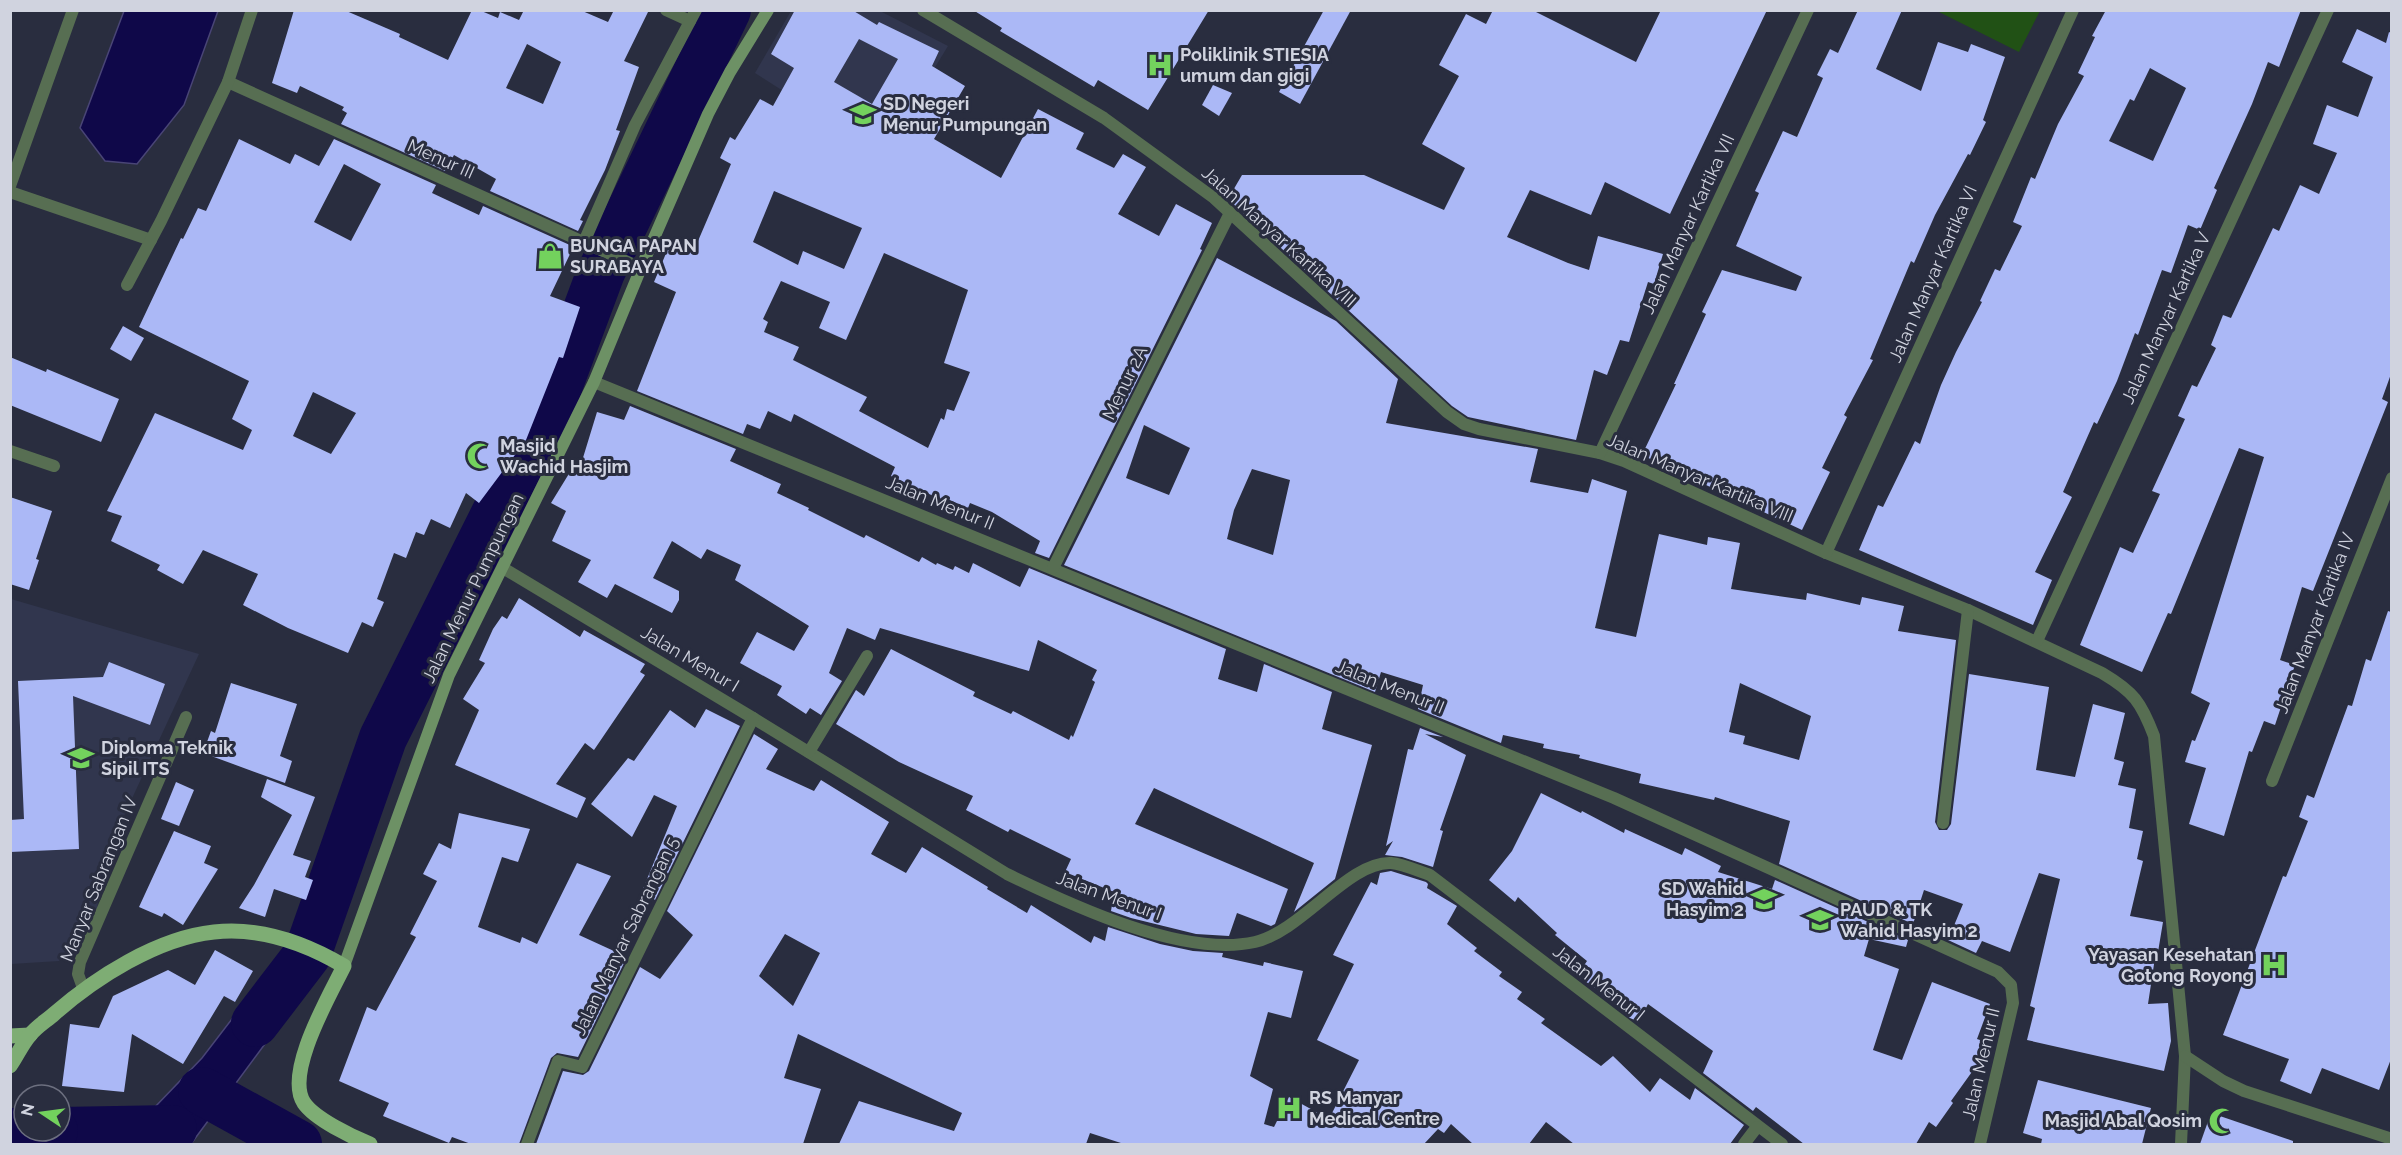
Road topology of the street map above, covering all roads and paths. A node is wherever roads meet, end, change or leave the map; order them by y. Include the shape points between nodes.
1 (73, 10) edge
2 (252, 10) edge
3 (666, 10) edge
4 (768, 10) edge
5 (923, 10) edge
6 (1808, 10) edge
7 (2073, 10) edge
8 (2328, 10) edge
9 (693, 16) edge
10 (228, 82) junction
11 (10, 186) edge
12 (10, 192) edge
13 (1230, 213) junction
14 (151, 240) junction
15 (589, 244) junction
16 (640, 268) junction
17 (127, 285) dead end
18 (594, 382) junction
19 (10, 451) edge
20 (1600, 453) junction
21 (54, 466) dead end
22 (2391, 478) edge
23 (1826, 553) junction
24 (503, 568) junction
25 (1053, 568) junction
26 (1968, 610) junction
27 (2037, 641) junction
28 (867, 656) dead end
29 (186, 717) dead end
30 (753, 718) junction
31 (809, 752) junction
32 (2272, 781) dead end
33 (1943, 823) dead end
34 (344, 966) junction
35 (84, 988) junction
36 (30, 1035) junction
37 (10, 1036) edge
38 (2185, 1056) junction
39 (10, 1066) edge
40 (1757, 1127) junction
41 (2391, 1139) edge
42 (366, 1144) edge
43 (527, 1144) edge
44 (1744, 1144) edge
45 (1782, 1144) edge
46 (1980, 1144) edge
47 (2181, 1144) edge

1 - 11 street
2 - 10 street
3 - 9 street
4 - 16 street, Jalan Menur Pumpungan via 708,114
5 - 13 street, Jalan Manyar Kartika VIII via 1104,118
6 - 20 street, Jalan Manyar Kartika VII
7 - 23 street, Jalan Manyar Kartika VI
8 - 27 street, Jalan Manyar Kartika V
9 - 15 street via 635,125
10 - 14 street
10 - 15 street, Menur III
12 - 14 street
13 - 20 street, Jalan Manyar Kartika VIII via 1464,424
13 - 25 street, Menur 2A
14 - 17 street
15 - 16 street, Menur III
16 - 18 street, Jalan Menur Pumpungan
18 - 24 street, Jalan Menur Pumpungan
18 - 25 street, Jalan Menur II
19 - 21 street
20 - 23 street, Jalan Manyar Kartika VIII
22 - 32 street, Jalan Manyar Kartika IV
23 - 26 street, Jalan Manyar Kartika VIII
24 - 30 street, Jalan Menur I
24 - 34 street, Jalan Menur Pumpungan via 437,702
25 - 46 street, Jalan Menur II via 1614,798 1998,972 2011,986 2013,1004
26 - 27 street, Jalan Manyar Kartika VIII
26 - 33 street
27 - 38 street, Jalan Manyar Kartika VIII via 2122,685 2142,706 2154,736
28 - 31 street
29 - 35 street, Manyar Sabrangan IV via 80,962 78,974
30 - 31 street, Jalan Menur I
30 - 43 street, Jalan Manyar Sabrangan 5 via 582,1067 558,1061
31 - 40 street, Jalan Menur I via 1007,874 1124,925 1172,937 1223,945 1256,941 1286,929 1365,867 1391,863 1430,875
34 - 35 main road via 282,938 214,932 191,936 138,957
34 - 42 main road via 310,1037 300,1068 299,1089 304,1103 316,1115
35 - 36 main road
36 - 37 main road
36 - 39 main road
38 - 41 street via 2244,1091
38 - 47 street, Jalan Manyar Kartika VIII
40 - 44 street
40 - 45 street, Jalan Menur I

